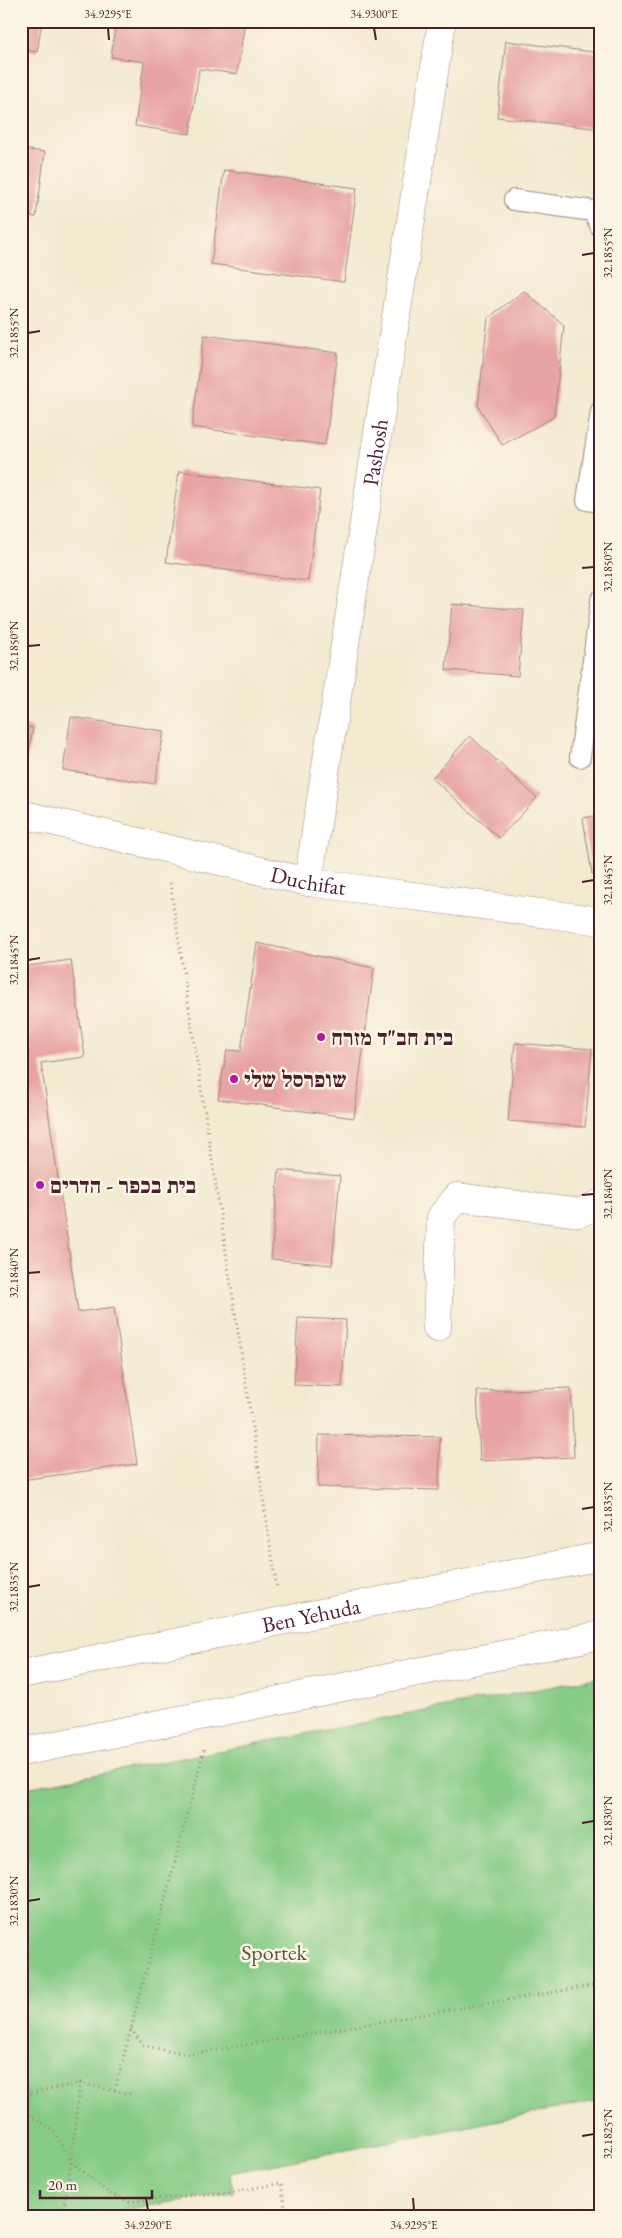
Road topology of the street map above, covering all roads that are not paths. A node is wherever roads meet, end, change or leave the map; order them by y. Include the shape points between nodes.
1 (442, 21) edge
2 (514, 200) dead end
3 (601, 227) edge
4 (601, 411) edge
5 (601, 502) edge
6 (601, 600) edge
7 (580, 757) dead end
8 (21, 814) edge
9 (308, 882) junction
10 (601, 922) edge
11 (601, 1204) edge
12 (437, 1328) dead end
13 (601, 1556) edge
14 (601, 1635) edge
15 (21, 1674) edge
16 (21, 1752) edge

1 - 9 street, Pashosh
2 - 3 lane via 593,211
4 - 5 lane via 588,500
6 - 7 lane
8 - 9 street, Duchifat
9 - 10 street, Duchifat
11 - 12 street via 580,1213 457,1197 441,1217
13 - 15 street, Ben Yehuda
14 - 16 street

